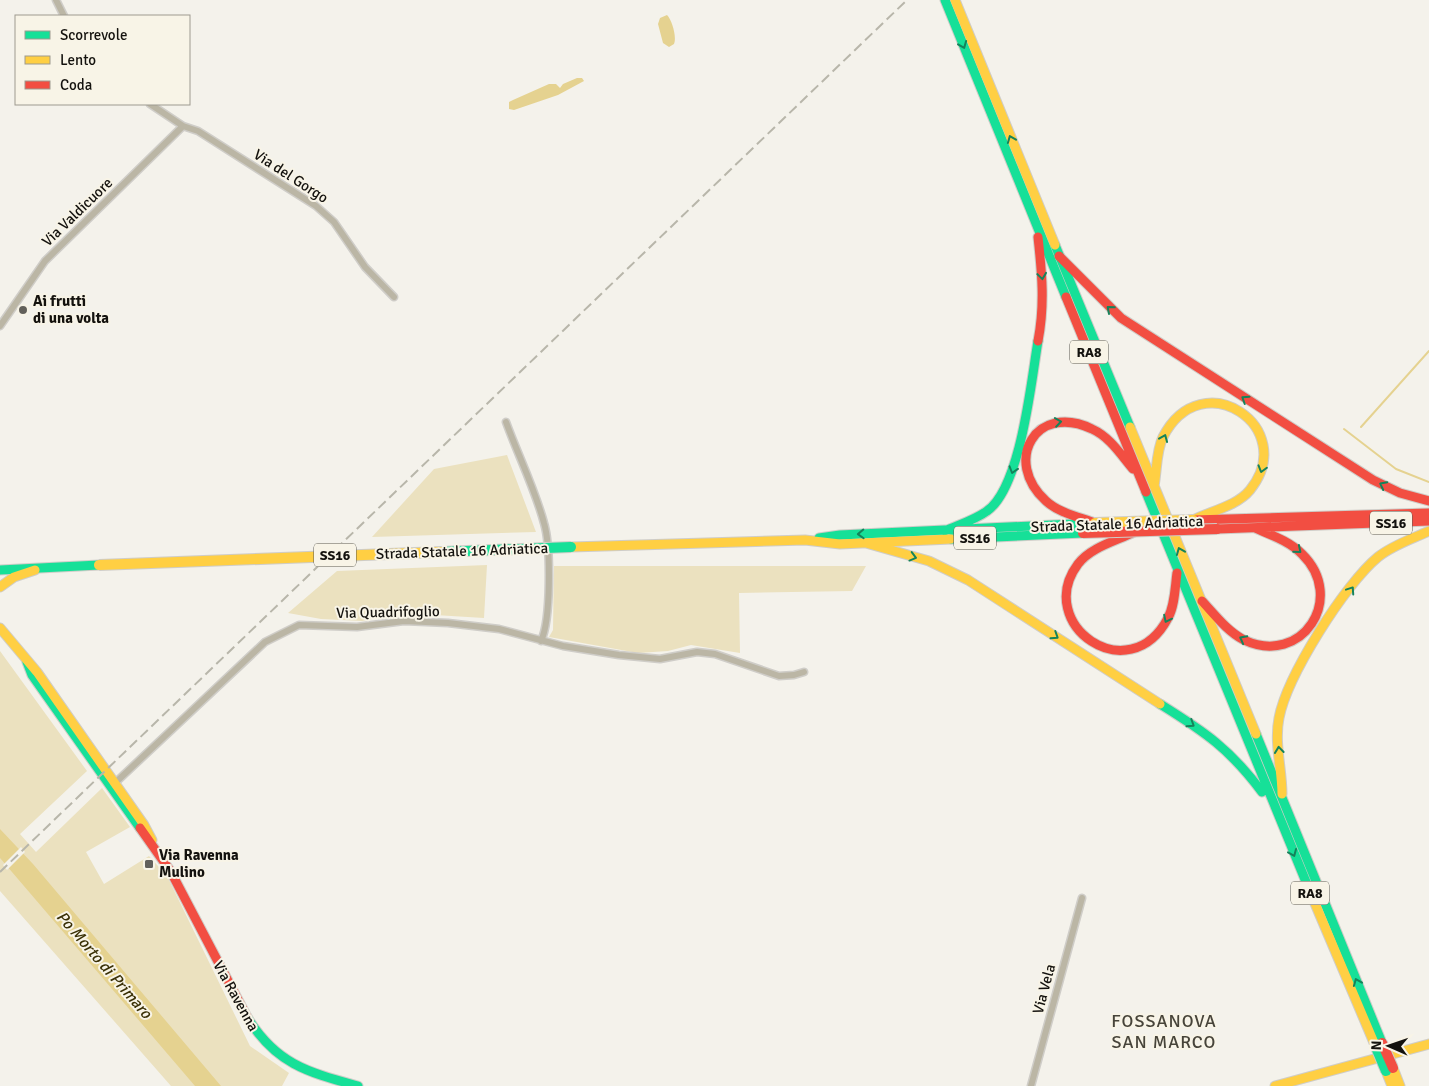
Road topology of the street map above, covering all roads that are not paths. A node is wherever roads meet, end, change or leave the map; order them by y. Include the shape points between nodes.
1 (56, 0) edge
2 (945, 0) edge
3 (955, 0) edge
4 (64, 15) edge
5 (152, 105) edge
6 (997, 117) junction
7 (183, 126) junction
8 (1038, 227) junction
9 (1058, 256) junction
10 (394, 297) dead end
11 (0, 326) edge
12 (506, 422) dead end
13 (1139, 476) junction
14 (1154, 486) junction
15 (1429, 501) edge
16 (1429, 513) edge
17 (1193, 520) junction
18 (1429, 521) edge
19 (1079, 524) junction
20 (1232, 524) junction
21 (1255, 528) junction
22 (944, 531) junction
23 (1429, 531) edge
24 (1134, 532) junction
25 (805, 540) junction
26 (866, 543) junction
27 (40, 568) junction
28 (0, 570) edge
29 (1177, 571) junction
30 (0, 587) edge
31 (1198, 596) junction
32 (0, 628) edge
33 (541, 641) junction
34 (27, 662) junction
35 (804, 672) dead end
36 (116, 783) junction
37 (1282, 798) junction
38 (1274, 808) junction
39 (160, 856) junction
40 (1082, 898) dead end
41 (1372, 1028) junction
42 (1429, 1044) edge
43 (1389, 1069) junction
44 (358, 1086) edge
45 (1031, 1086) edge
46 (1275, 1086) edge
47 (1392, 1086) edge
48 (1400, 1086) edge

1 - 4 street
2 -> 6 main road, RA8
3 - 6 main road, RA8
5 - 7 street, Via del Gorgo
6 - 8 main road, RA8
9 -> 6 main road, RA8
7 - 10 street, Via del Gorgo via 198,131 316,206 334,222 365,267
7 - 11 street, Via Valdicuore via 45,261
8 - 13 main road, RA8
8 -> 22 main road via 1043,316 1013,472 1000,497 987,511
9 - 14 main road, RA8
15 -> 9 main road via 1400,493 1373,480 1121,318 1093,293 1074,268
12 - 33 street via 545,524 548,612
19 -> 13 main road via 1046,501 1034,489 1027,474 1024,460 1027,447 1033,435 1044,426 1067,421 1091,428 1116,447
13 - 29 main road, RA8
14 -> 17 main road via 1160,445 1185,409 1208,401 1224,403 1239,409 1252,420 1261,436 1265,453 1263,470 1242,497
31 -> 14 main road, RA8
16 - 20 main road, Strada Statale 16 Adriatica / SS16
17 - 19 main road, Strada Statale 16 Adriatica / SS16, bridge
17 - 20 main road, Strada Statale 16 Adriatica / SS16
18 - 21 main road, Strada Statale 16 Adriatica / SS16
19 - 22 main road, Strada Statale 16 Adriatica / SS16
19 - 24 main road, Strada Statale 16 Adriatica / SS16, bridge
19 - 26 main road, Strada Statale 16 Adriatica / SS16
20 - 21 main road, Strada Statale 16 Adriatica / SS16
20 - 24 main road, Strada Statale 16 Adriatica / SS16, bridge
21 -> 31 main road via 1291,544 1317,573 1322,587 1322,604 1306,632 1279,646 1255,644 1226,627
22 -> 25 main road, Strada Statale 16 Adriatica / SS16 via 840,534
37 -> 23 main road via 1278,728 1294,677 1369,566 1389,550
29 -> 24 main road via 1171,612 1160,631 1146,644 1134,650 1109,652 1080,632 1070,620 1066,606 1070,577 1089,554
25 - 26 main road, Strada Statale 16 Adriatica / SS16
25 - 27 main road, Strada Statale 16 Adriatica / SS16, bridge
26 -> 38 main road via 929,562 962,577 1198,728 1240,763
27 - 28 main road, Strada Statale 16 Adriatica / SS16
27 - 30 main road via 14,577
29 - 38 main road, RA8
31 - 37 main road, RA8
32 - 34 main road, Via Ravenna
33 - 35 street, Via Quadrifoglio via 642,658 680,657 697,652 714,654 779,676
33 - 36 street, Via Quadrifoglio via 499,629 448,623 404,621 357,628 310,624 288,628 264,642
34 - 36 main road, Via Ravenna
34 - 39 main road, Via Ravenna via 32,676
36 - 39 main road, Via Ravenna
41 -> 37 main road, RA8
38 -> 41 main road, RA8
39 - 44 main road, Via Ravenna via 259,1037 269,1048 297,1066
40 - 45 street, Via Vela
41 - 43 main road, bridge
42 - 46 main road
43 - 47 main road
43 - 48 main road

